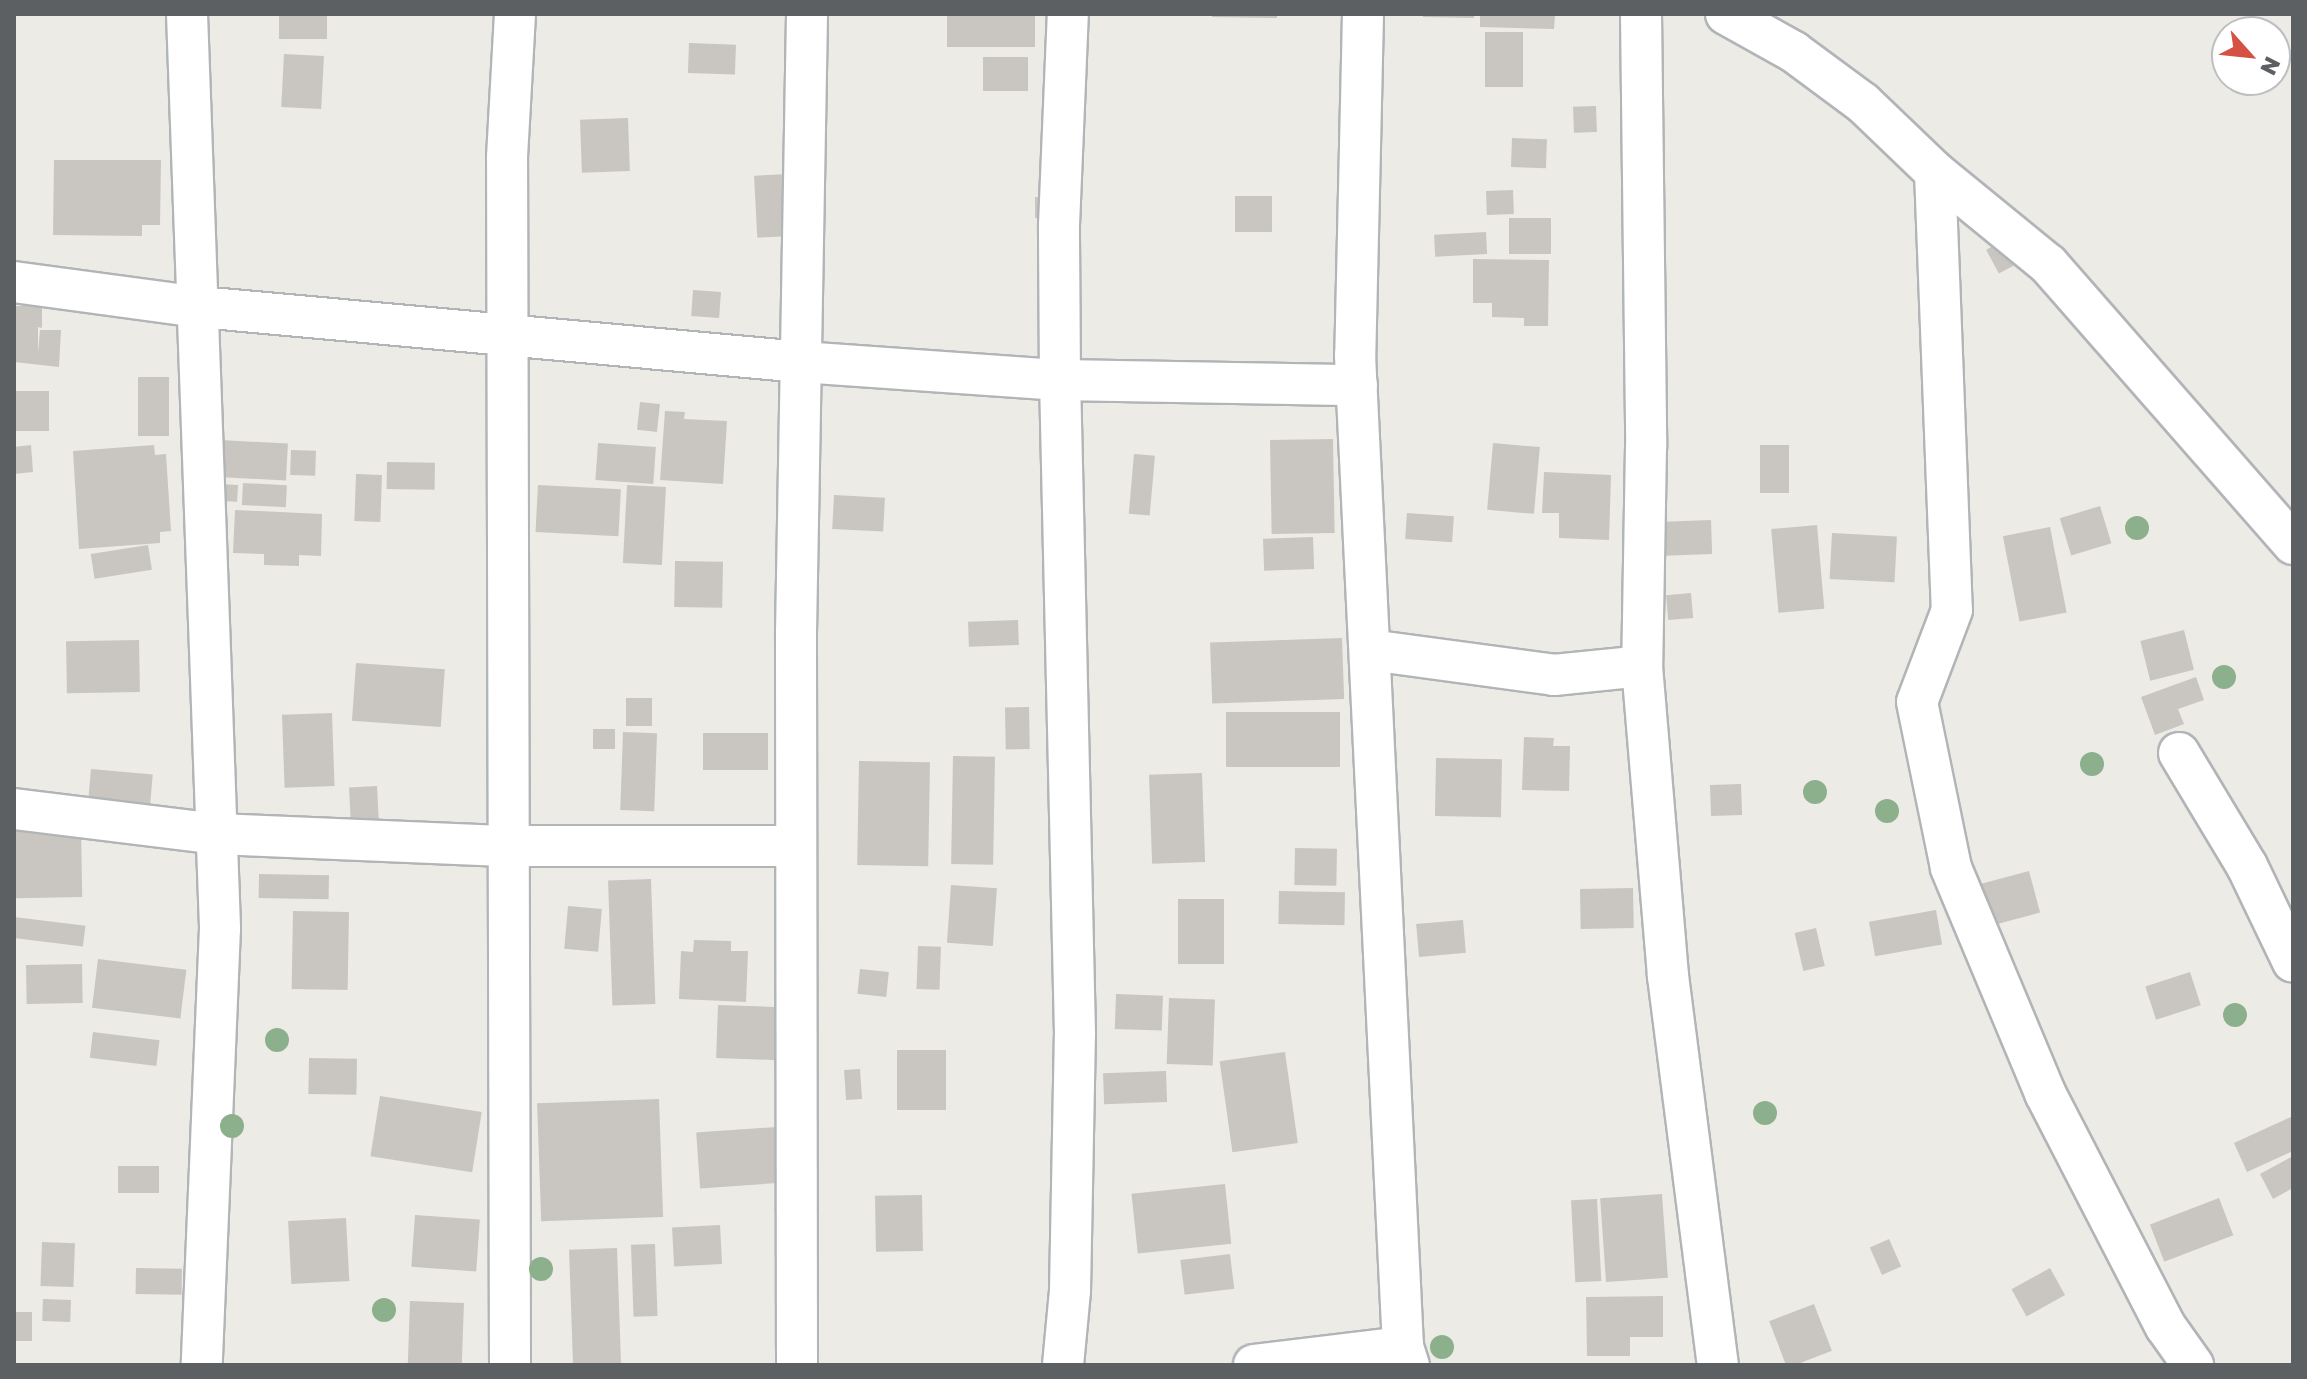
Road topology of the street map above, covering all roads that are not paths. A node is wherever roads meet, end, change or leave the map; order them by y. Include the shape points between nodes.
1 (187, 14) edge
2 (515, 14) edge
3 (807, 14) edge
4 (1068, 14) edge
5 (1363, 14) edge
6 (1641, 14) edge
7 (1726, 14) edge
8 (1935, 172) junction
9 (14, 282) edge
10 (200, 307) junction
11 (511, 334) junction
12 (801, 362) junction
13 (1060, 380) junction
14 (1357, 385) junction
15 (2293, 544) edge
16 (1370, 650) junction
17 (1642, 666) junction
18 (2179, 753) dead end
19 (14, 809) edge
20 (217, 834) junction
21 (509, 846) junction
22 (795, 846) junction
23 (2293, 962) edge
24 (1406, 1356) edge
25 (202, 1365) edge
26 (510, 1365) edge
27 (797, 1365) edge
28 (1063, 1365) edge
29 (1254, 1365) edge
30 (1718, 1365) edge
31 (2193, 1365) edge

1 - 10 street
2 - 11 street via 507,157
3 - 12 street
4 - 13 street via 1059,225
5 - 14 street
6 - 17 street via 1646,447
7 - 8 street via 1794,52 1863,103
8 - 15 street via 2048,264
8 - 31 street via 1952,610 1917,702 1951,868 2045,1093 2166,1327
9 - 10 street
10 - 11 street
10 - 20 street
11 - 12 street
11 - 21 street
12 - 13 street
12 - 22 street
13 - 14 street
13 - 28 street via 1075,1034 1070,1291
14 - 16 street
16 - 17 street via 1554,675
16 - 24 street
17 - 30 street via 1668,976
18 - 23 street via 2247,866
19 - 20 street
20 - 21 street
20 - 25 street via 220,928
21 - 22 street
21 - 26 street
22 - 27 street
24 - 29 street

